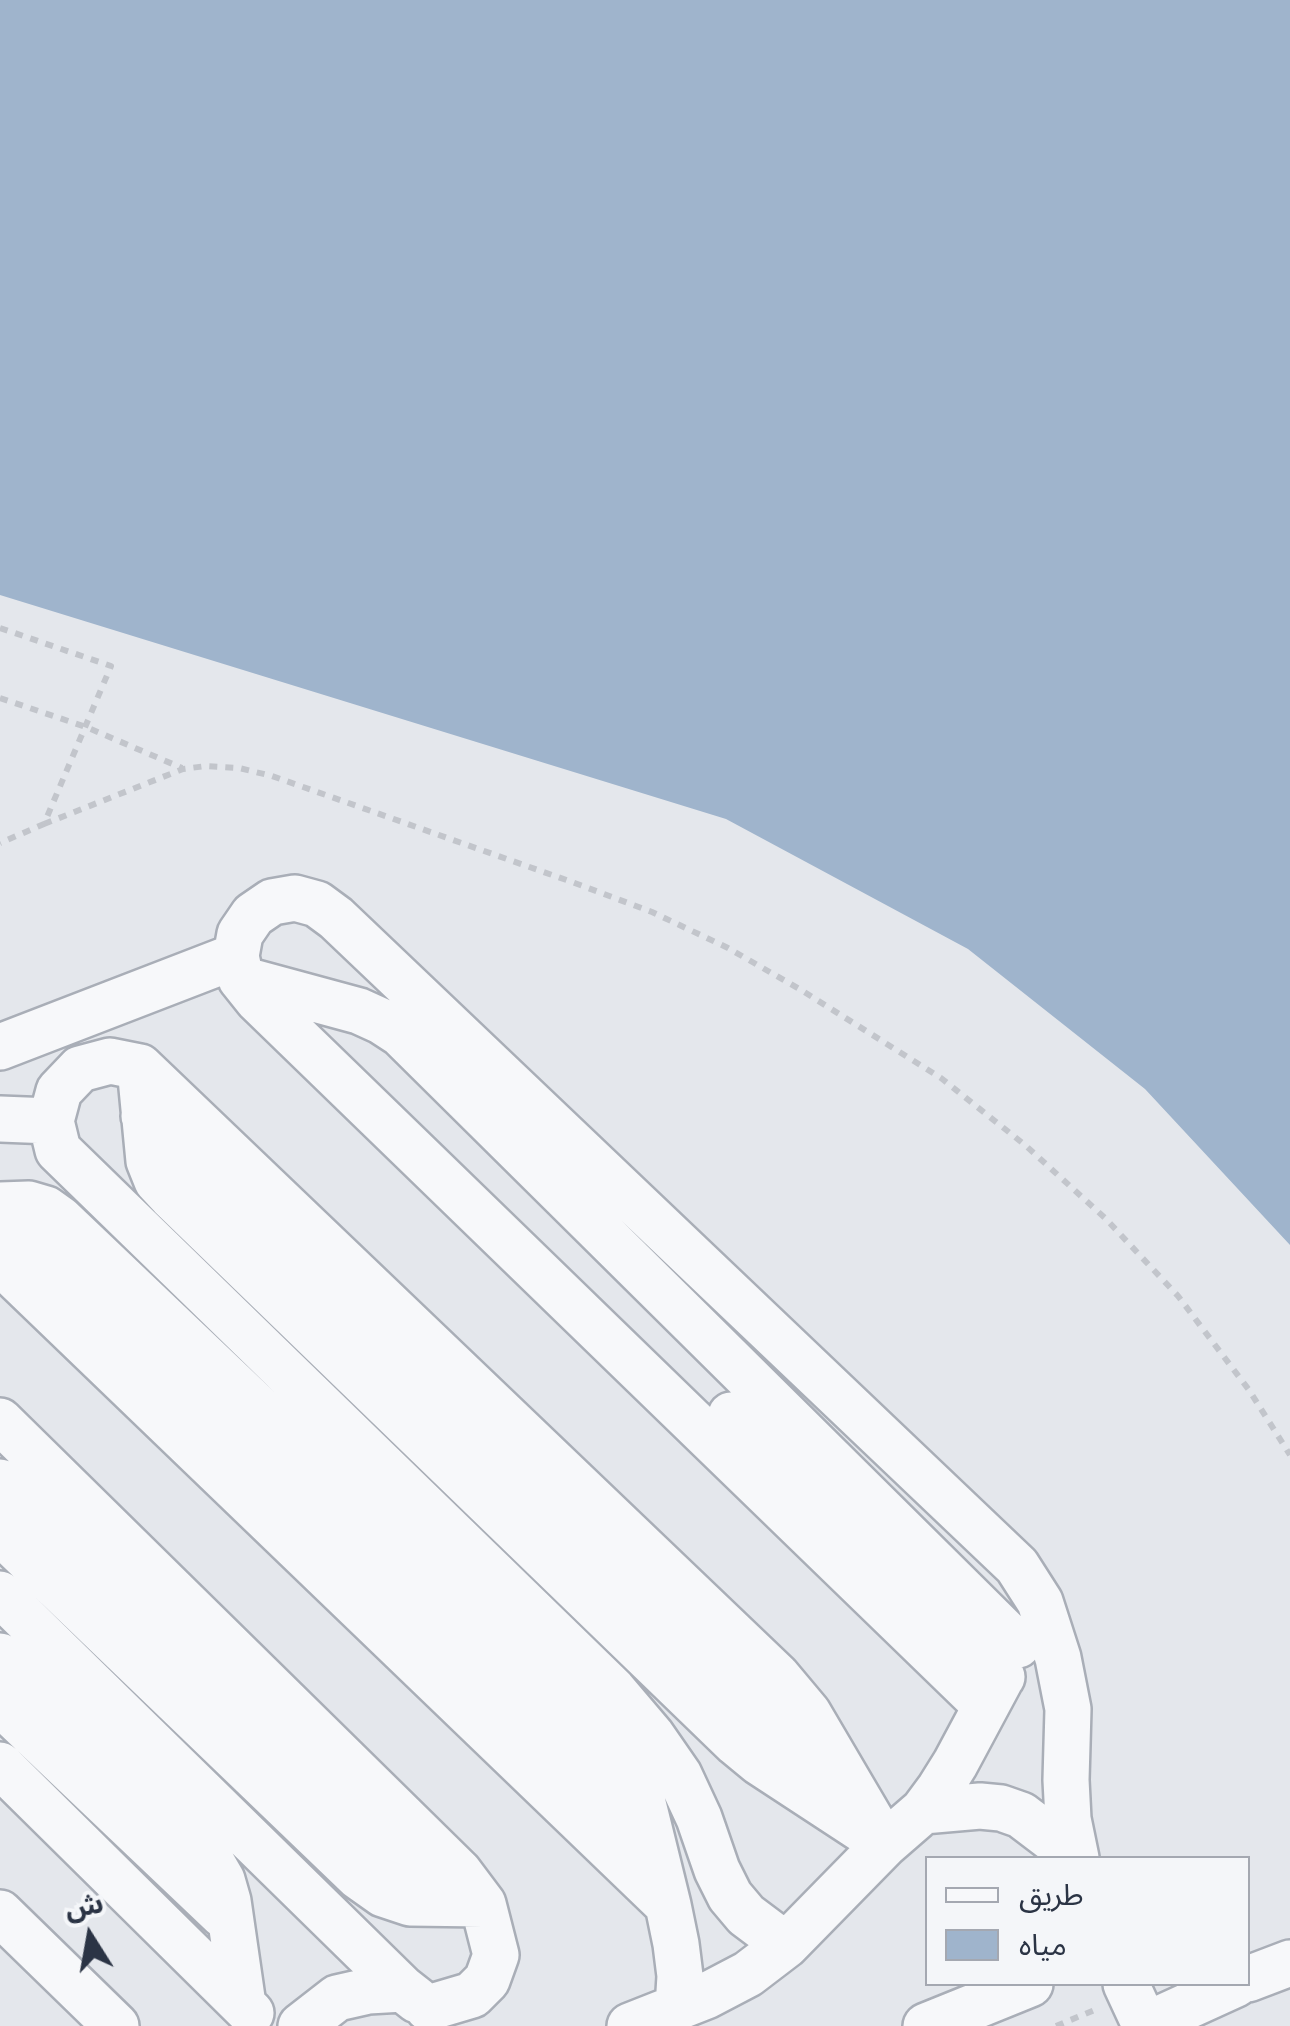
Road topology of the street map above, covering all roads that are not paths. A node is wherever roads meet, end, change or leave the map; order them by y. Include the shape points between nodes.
1 (239, 968) junction
2 (0, 1047) edge
3 (140, 1068) junction
4 (0, 1119) edge
5 (51, 1121) junction
6 (0, 1209) edge
7 (0, 1262) edge
8 (0, 1421) edge
9 (0, 1482) edge
10 (0, 1532) edge
11 (0, 1594) edge
12 (1040, 1602) junction
13 (0, 1656) edge
14 (1002, 1676) junction
15 (0, 1703) edge
16 (0, 1765) edge
17 (923, 1811) junction
18 (886, 1844) junction
19 (1075, 1856) edge
20 (1076, 1856) edge
21 (438, 1904) junction
22 (483, 1904) junction
23 (668, 1904) junction
24 (0, 1913) edge
25 (232, 1923) junction
26 (786, 1945) junction
27 (1290, 1963) edge
28 (1250, 1978) edge
29 (1025, 1986) edge
30 (1127, 1986) edge
31 (1232, 1986) edge
32 (427, 2008) edge
33 (678, 2008) junction
34 (254, 2016) edge
35 (116, 2026) edge
36 (301, 2026) edge
37 (630, 2026) edge
38 (926, 2026) edge
39 (1144, 2026) edge

1 - 2 street
1 - 12 street via 240,934 272,902 295,898 336,918 1017,1566
1 - 14 street via 256,1000
1 - 14 street via 401,1034
3 - 5 street via 110,1061 80,1069 59,1091
3 - 18 street via 777,1676 808,1713
3 - 18 street via 149,1162 157,1181 736,1743
4 - 5 street
5 - 26 street via 58,1150 614,1690 679,1775 730,1896
6 - 23 street via 28,1204 60,1219 623,1755 634,1774
7 - 23 street
8 - 22 street via 459,1872
9 - 21 street
10 - 21 street via 360,1877 383,1894
11 - 32 street
12 - 14 street
12 - 20 street via 1068,1708 1068,1818
13 - 25 street via 210,1861
14 - 17 street
15 - 25 street
16 - 34 street
17 - 18 street
17 - 19 street via 1001,1808
18 - 26 street
21 - 22 street
22 - 32 street via 496,1955 488,1980 472,1995
23 - 33 street
24 - 35 street
25 - 34 street
26 - 33 street via 748,1974
27 - 28 street
29 - 38 street
30 - 39 street
31 - 39 street
32 - 36 street via 368,1990 337,1998
33 - 37 street

